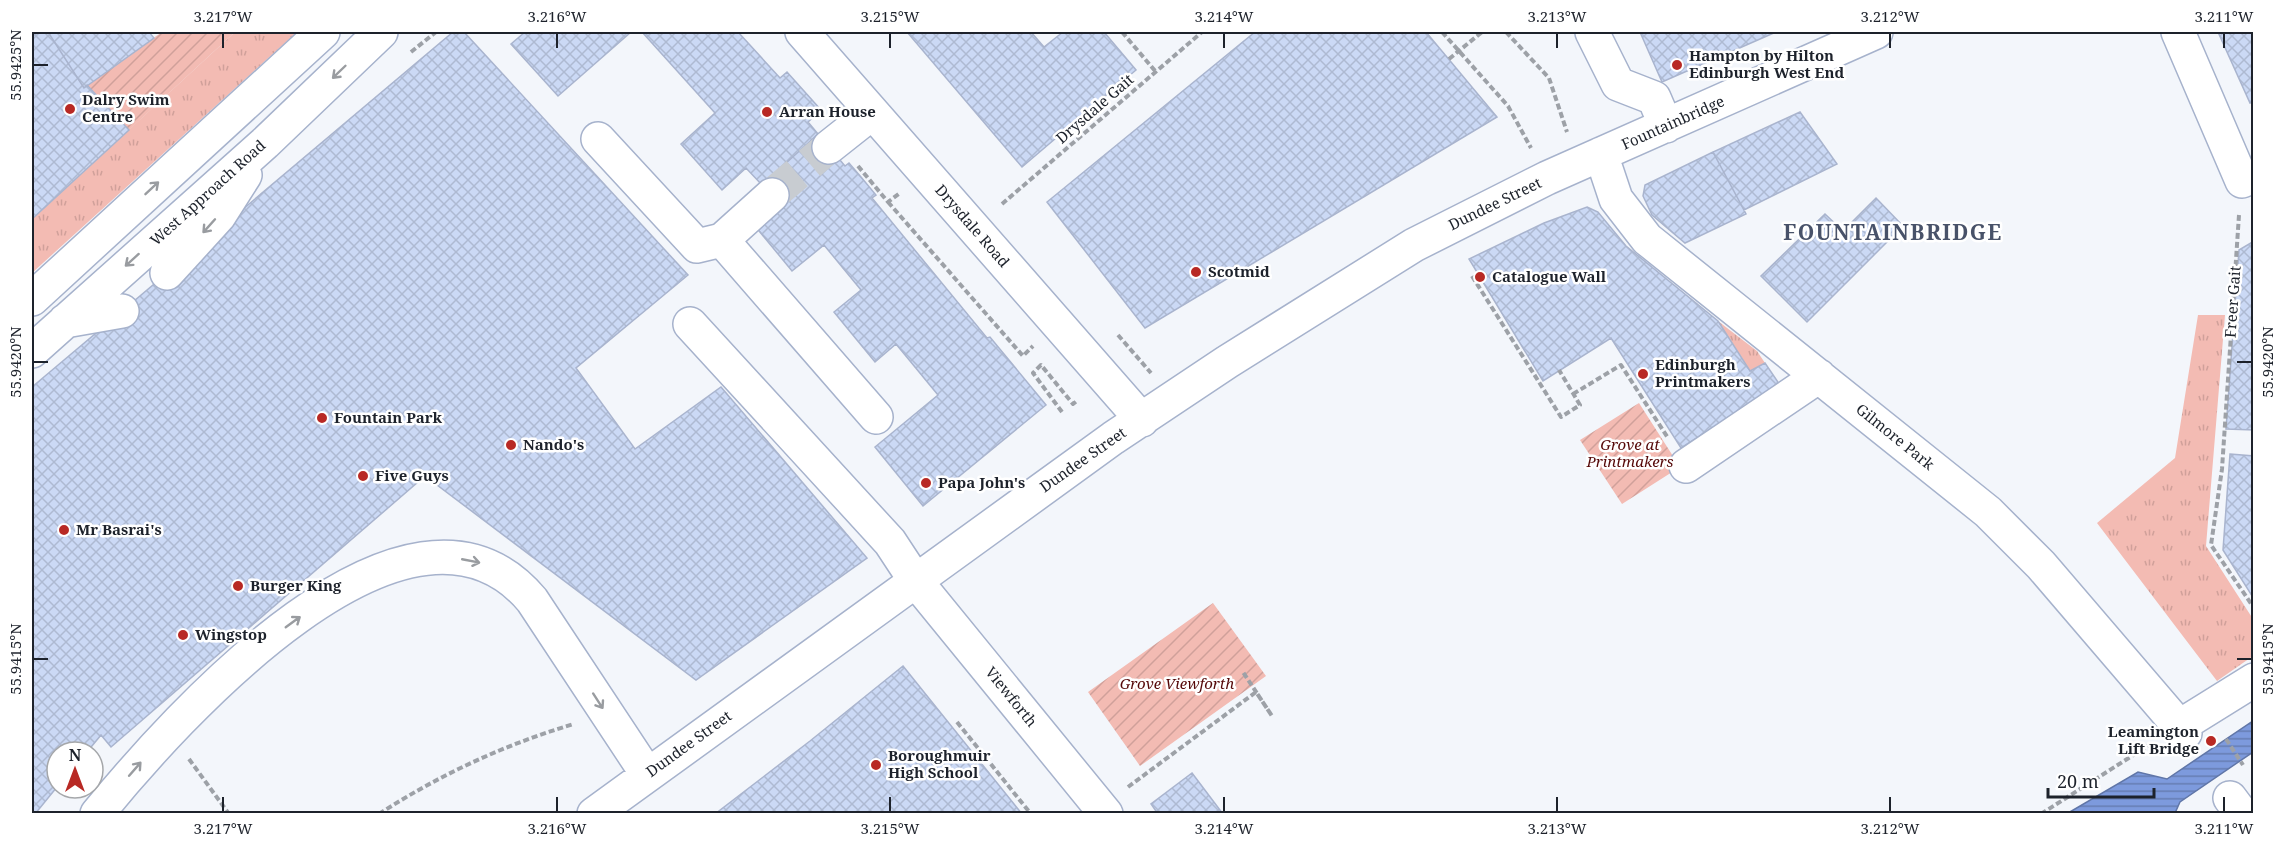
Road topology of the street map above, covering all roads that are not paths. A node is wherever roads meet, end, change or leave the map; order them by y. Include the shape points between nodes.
1 (323, 32) edge
2 (381, 32) edge
3 (802, 32) edge
4 (1592, 32) edge
5 (1875, 32) edge
6 (2178, 32) edge
7 (872, 113) junction
8 (1666, 126) junction
9 (598, 139) dead end
10 (265, 143) junction
11 (829, 147) tunnel mouth
12 (1589, 159) junction
13 (2248, 178) edge
14 (771, 195) tunnel mouth
15 (722, 240) junction
16 (167, 273) dead end
17 (32, 299) edge
18 (122, 311) dead end
19 (63, 322) junction
20 (690, 324) dead end
21 (32, 351) edge
22 (1819, 376) junction
23 (876, 417) dead end
24 (1142, 420) junction
25 (1686, 466) road end
26 (915, 580) junction
27 (2253, 680) edge
28 (648, 774) junction
29 (1103, 810) edge
30 (97, 813) edge
31 (594, 813) edge

17 -> 1 street
2 -> 10 street, West Approach Road
3 - 7 street, Drysdale Road
4 - 8 street via 1618,84 1654,98
5 - 8 street, Fountainbridge
6 - 13 street
7 - 11 street
7 - 24 street, Drysdale Road
8 - 12 street, Fountainbridge
9 - 15 street via 697,246
10 -> 16 street via 219,216
10 -> 19 street, West Approach Road
12 - 22 street, Gilmore Park via 1647,239
12 - 24 street, Dundee Street via 1414,244
14 - 15 street
15 - 23 street
18 - 19 street
19 - 21 street, West Approach Road
20 - 26 street, Viewforth via 890,542
22 - 25 street
22 - 27 street, Gilmore Park via 1988,512 2041,565 2183,730
24 - 26 street, Dundee Street
26 - 28 street, Dundee Street
26 - 29 street, Viewforth
30 -> 28 street via 134,768 212,687 257,648 345,587 374,572 430,558 483,563 516,581
28 - 31 street, Dundee Street

